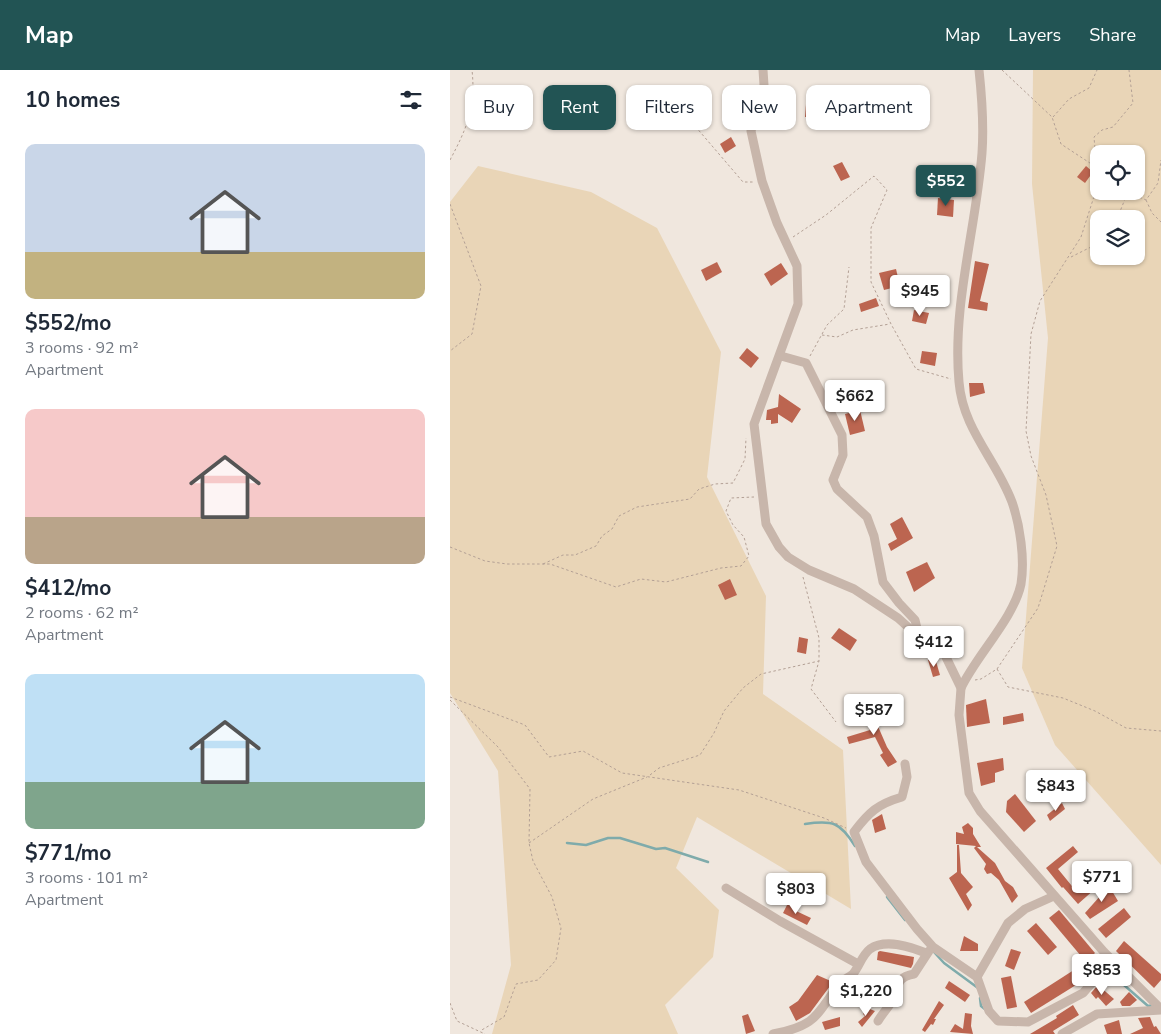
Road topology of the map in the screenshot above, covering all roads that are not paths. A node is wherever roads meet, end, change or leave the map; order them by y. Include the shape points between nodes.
1 (763, 70) edge
2 (979, 70) edge
3 (781, 356) junction
4 (919, 637) junction
5 (962, 685) junction
6 (905, 764) dead end
7 (726, 888) dead end
8 (1054, 896) junction
9 (929, 950) junction
10 (1112, 960) junction
11 (858, 964) junction
12 (977, 977) junction
13 (1161, 1010) edge
14 (878, 1021) dead end
15 (773, 1034) edge
16 (1062, 1034) edge

1 - 3 street via 764,85 751,131 762,182 797,266 798,304
2 - 5 street via 984,110 982,154 959,323 959,382 964,411 1012,502 1021,545 1021,584 1009,611
3 - 4 street via 806,364 842,435 843,455 833,480 837,489 867,517 884,582 915,620
3 - 4 street via 754,424 766,524 771,536 778,547 800,565 854,589 898,618
4 - 5 street via 945,656
5 - 8 street via 959,715 969,792 980,811
6 - 9 street via 902,797 883,802 854,832 866,862
7 - 11 street
8 - 10 street
8 - 12 street via 1024,909 1008,923
9 - 11 street via 885,944 870,949
9 - 12 street
9 - 14 street via 914,974 904,976 896,986 894,998
10 - 12 street via 1083,993 1028,1022 998,1020 989,1011
10 - 13 street
11 - 15 street via 818,1015 796,1030
13 - 16 street via 1097,1014

